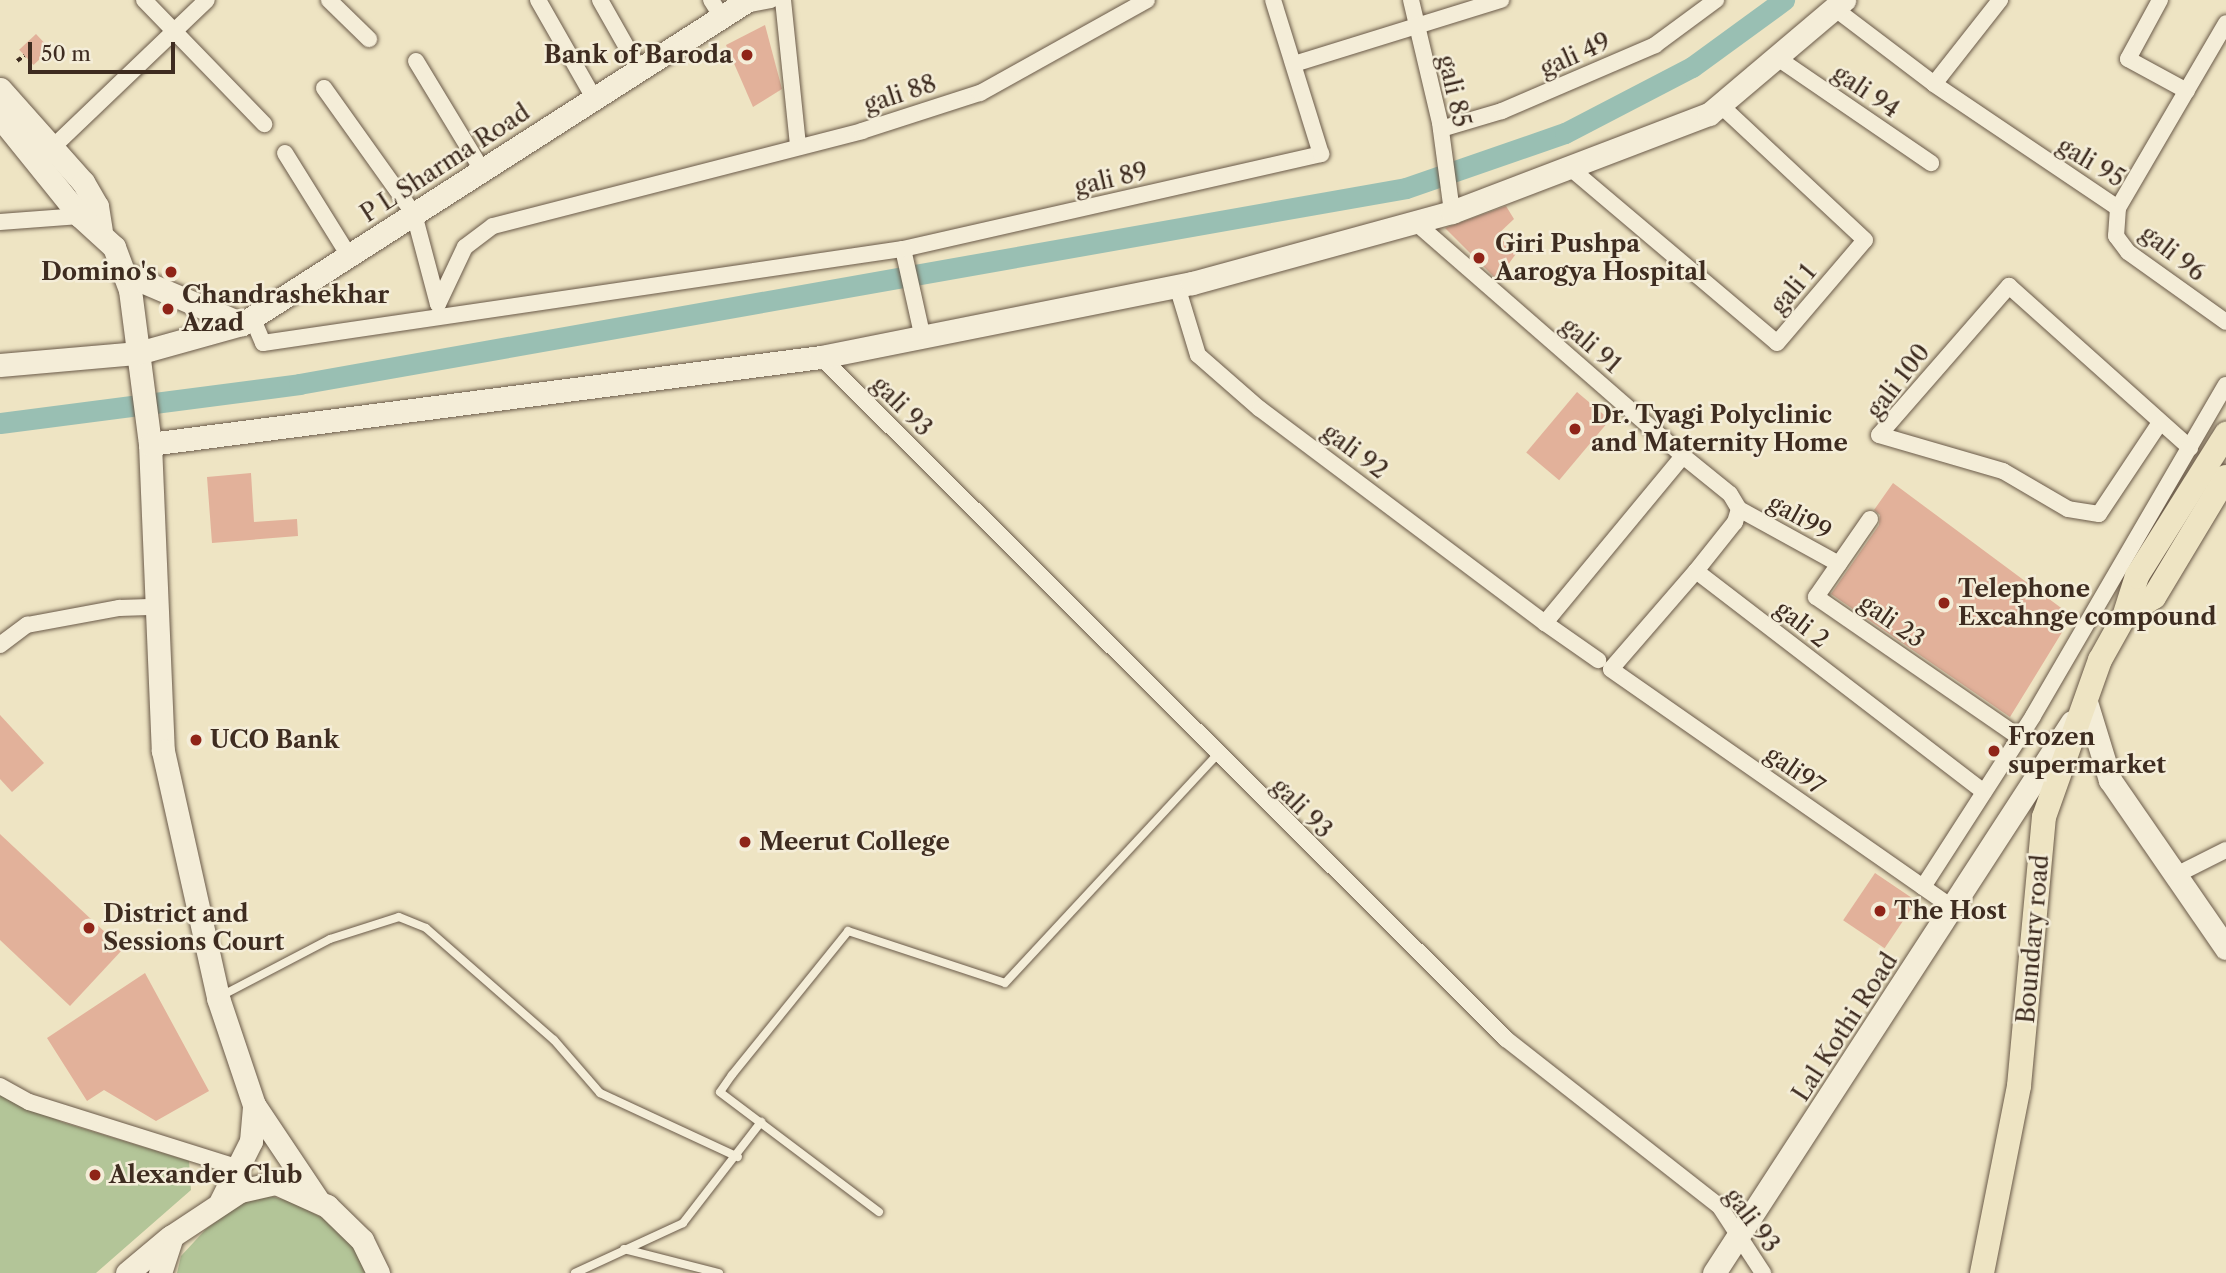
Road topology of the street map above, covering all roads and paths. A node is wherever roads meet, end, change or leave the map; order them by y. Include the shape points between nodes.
1 (144, 0) edge
2 (207, 0) edge
3 (329, 0) edge
4 (537, 0) edge
5 (600, 0) edge
6 (771, 0) edge
7 (783, 0) edge
8 (1147, 0) edge
9 (1273, 0) edge
10 (1410, 0) edge
11 (1501, 0) edge
12 (1716, 0) edge
13 (2000, 0) edge
14 (2160, 0) edge
15 (1839, 4) edge
16 (730, 6) edge
17 (2226, 23) edge
18 (1415, 25) junction
19 (174, 32) junction
20 (369, 39) dead end
21 (24, 56) dead end
22 (1776, 57) junction
23 (17, 61) dead end
24 (416, 61) dead end
25 (1294, 64) junction
26 (639, 69) junction
27 (1934, 84) junction
28 (324, 88) dead end
29 (0, 89) edge
30 (2187, 91) junction
31 (594, 98) junction
32 (1720, 105) junction
33 (0, 117) edge
34 (264, 124) dead end
35 (1441, 130) junction
36 (798, 145) junction
37 (52, 148) junction
38 (285, 153) dead end
39 (1931, 163) dead end
40 (1569, 167) junction
41 (482, 170) junction
42 (2118, 208) junction
43 (1452, 209) junction
44 (414, 214) junction
45 (80, 216) junction
46 (0, 222) edge
47 (1415, 222) junction
48 (101, 230) junction
49 (903, 249) junction
50 (348, 256) junction
51 (123, 272) junction
52 (1177, 286) junction
53 (247, 321) junction
54 (2226, 322) edge
55 (922, 334) junction
56 (138, 353) junction
57 (821, 357) junction
58 (0, 365) edge
59 (2226, 386) edge
60 (2159, 424) junction
61 (149, 433) junction
62 (2226, 434) edge
63 (2190, 448) junction
64 (1683, 456) junction
65 (2226, 477) edge
66 (1739, 509) junction
67 (1870, 519) dead end
68 (1839, 564) junction
69 (1696, 570) junction
70 (157, 607) junction
71 (2124, 617) junction
72 (1545, 623) junction
73 (0, 645) edge
74 (1604, 665) junction
75 (2085, 702) junction
76 (2019, 737) junction
77 (1217, 755) junction
78 (1984, 792) junction
79 (2226, 850) edge
80 (2174, 876) junction
81 (1923, 887) junction
82 (1953, 908) junction
83 (2226, 948) edge
84 (218, 998) junction
85 (0, 1086) edge
86 (254, 1105) junction
87 (761, 1122) junction
88 (738, 1157) junction
89 (239, 1168) junction
90 (317, 1199) junction
91 (220, 1204) junction
92 (879, 1212) dead end
93 (172, 1236) junction
94 (1742, 1236) junction
95 (624, 1249) junction
96 (369, 1251) junction
97 (127, 1273) edge
98 (160, 1273) edge
99 (378, 1273) edge
100 (389, 1273) edge
101 (575, 1273) edge
102 (719, 1273) edge
103 (1714, 1273) edge
104 (1763, 1273) edge
105 (1982, 1273) edge

1 - 19 street
2 - 19 street
3 - 20 street
4 - 31 street
5 - 26 street
6 - 16 street, P L Sharma Road
7 - 36 street
8 - 36 street, gali 88 via 980,93 862,131
9 - 25 street
10 - 18 street, gali 85
11 - 18 street
12 - 35 street, gali 49 via 1655,45 1502,111
13 - 27 street
14 - 30 street via 2128,60
15 - 22 street
15 - 27 street, gali 95
16 - 26 street, P L Sharma Road
17 - 30 street, gali 95
18 - 25 street
18 - 35 street, gali 85
19 - 34 street
19 - 37 street
21 - 23 path
22 - 32 street
22 - 39 street, gali 94
24 - 41 street
25 - 49 street, gali 89 via 1321,154
26 - 31 street, P L Sharma Road
27 - 42 street, gali 95
28 - 44 street
29 - 37 street
30 - 42 street, gali 95
31 - 41 street, P L Sharma Road
32 - 40 street via 1709,114
32 - 40 street, gali 1 via 1865,240 1777,344
33 - 45 street
35 - 43 street, gali 85
36 - 44 street, gali 88 via 493,226 465,247 438,304
37 - 48 street via 97,206
38 - 50 street
40 - 43 street
41 - 44 street, P L Sharma Road
42 - 54 street, gali 96 via 2116,236 2128,252
43 - 47 street
44 - 50 street, P L Sharma Road
45 - 46 street
45 - 48 street
47 - 52 street
47 - 64 street, gali 91
48 - 51 street via 114,247
49 - 53 street via 263,344
49 - 55 street
50 - 53 street, P L Sharma Road
51 - 53 street
51 - 56 street
52 - 55 street
52 - 72 street, gali 92 via 1198,355 1260,409
53 - 56 street, P L Sharma Road
55 - 57 street
56 - 58 street, P L Sharma Road
56 - 61 street
57 - 61 street
57 - 77 street, gali 93
59 - 63 street
60 - 60 street, gali 100 via 2009,286 1879,435 2003,471 2068,509 2099,514
60 - 63 street, gali 100
61 - 70 street
62 - 71 main road, Boundary road via 2137,576
63 - 76 street
64 - 66 street, gali 91 via 1730,494
64 - 72 street
65 - 71 main road, Boundary road via 2154,597
66 - 68 street, gali99
66 - 69 street via 1735,522
67 - 68 street, gali 23
68 - 76 street, gali 23 via 1816,597
69 - 74 street
69 - 78 street, gali 2
70 - 73 street via 119,608 27,625
70 - 84 street via 163,751
71 - 75 main road, Boundary road via 2100,660
72 - 74 street
74 - 81 street, gali97
75 - 80 street via 2110,780
75 - 82 street, Lal Kothi Road
75 - 105 main road, Boundary road via 2044,817 2019,1086
76 - 78 street
77 - 87 lane via 1005,982 848,931 720,1092
77 - 94 street, gali 93 via 1506,1039 1720,1207
78 - 81 street
79 - 80 street
80 - 83 street
81 - 82 street, gali97
82 - 94 street, Lal Kothi Road
84 - 86 street
84 - 88 lane via 330,939 399,917 426,928 544,1031 600,1093
85 - 89 street via 29,1102
86 - 89 street via 251,1141
86 - 90 street
87 - 88 lane
87 - 92 lane
88 - 95 lane via 683,1223
89 - 91 street
90 - 91 street via 276,1183 240,1191
90 - 96 street via 353,1230
91 - 93 street
93 - 97 street
93 - 98 street
94 - 103 street, Lal Kothi Road
94 - 104 street, gali 93
95 - 101 lane
95 - 102 lane
96 - 99 street
96 - 100 street

